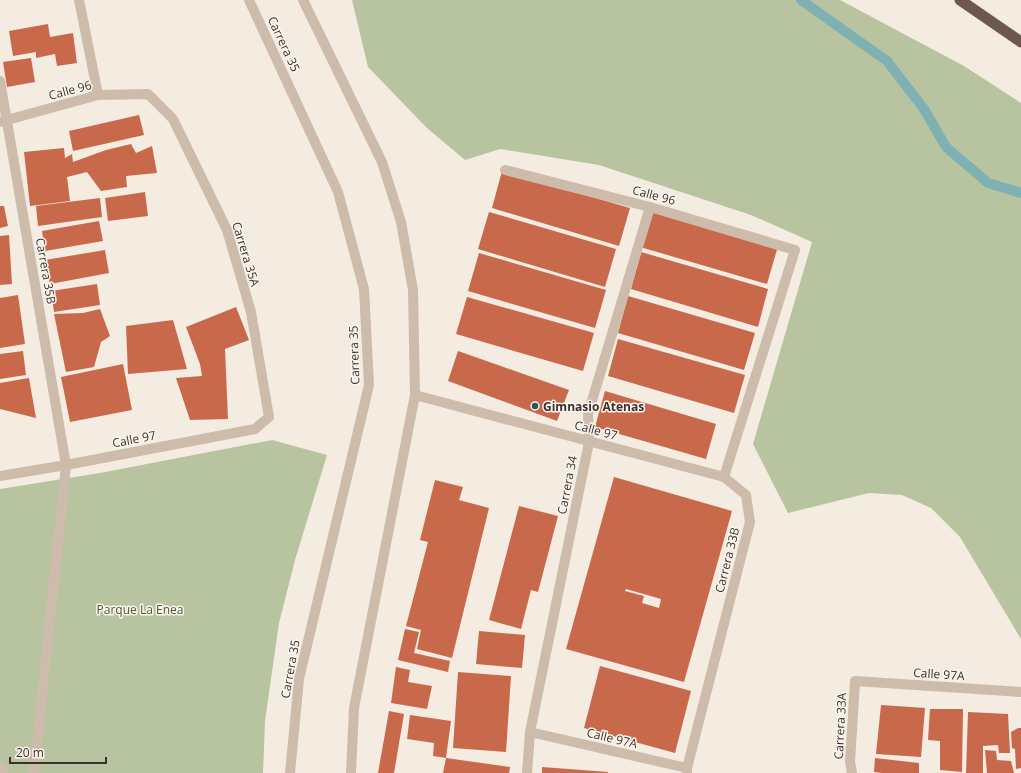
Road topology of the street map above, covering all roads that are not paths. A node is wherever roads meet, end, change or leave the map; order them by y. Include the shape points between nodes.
1 (79, 0) edge
2 (249, 0) edge
3 (303, 0) edge
4 (960, 0) edge
5 (1021, 42) edge
6 (0, 81) edge
7 (148, 94) joint
8 (98, 95) junction
9 (3, 121) edge
10 (505, 170) dead end
11 (650, 207) junction
12 (416, 395) junction
13 (269, 417) joint
14 (589, 442) junction
15 (66, 465) junction
16 (0, 476) edge
17 (724, 477) junction
18 (855, 681) joint
19 (1021, 692) edge
20 (530, 732) junction
21 (0, 767) edge
22 (687, 771) edge
23 (4, 773) edge
24 (34, 773) edge
25 (290, 773) edge
26 (351, 773) edge
27 (527, 773) edge
28 (852, 773) edge

1 - 8 street
2 - 25 street, Carrera 35 via 338,192 364,289 369,385 300,678
3 - 12 street via 382,162 401,222 413,290
4 - 5 highway
6 - 9 street, Carrera 35B
7 - 8 street, Calle 96
7 - 13 street, Carrera 35A via 173,119 227,230 250,312
8 - 9 street, Calle 96
9 - 15 street, Carrera 35B
10 - 11 street, Calle 96
11 - 14 street, Carrera 34 via 588,414
11 - 17 street, Calle 96 via 795,250
12 - 14 street, Calle 97
12 - 26 street via 354,708
13 - 15 street, Calle 97 via 255,429
14 - 17 street, Calle 97
14 - 20 street, Carrera 34
15 - 16 street, Calle 97
15 - 24 street, Carrera 35B
17 - 22 street, Carrera 33B via 746,495 750,522
18 - 19 street, Calle 97A
18 - 28 street, Carrera 33A via 850,762
20 - 22 street, Calle 97A
20 - 27 street, Carrera 34
21 - 23 street

